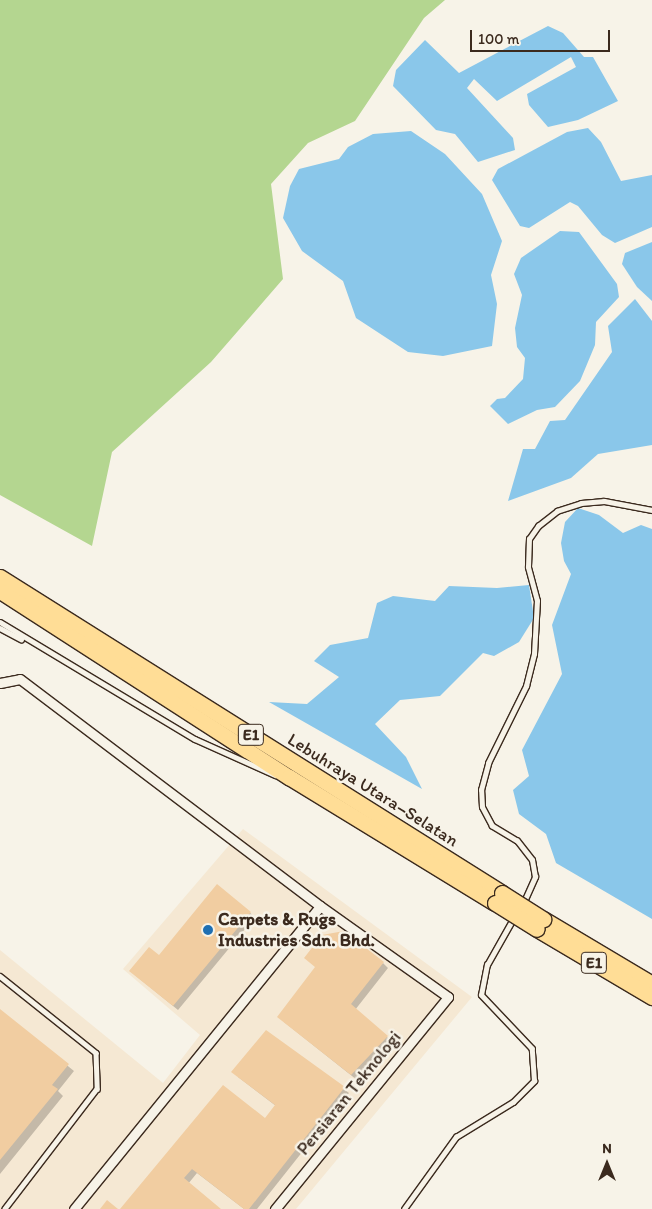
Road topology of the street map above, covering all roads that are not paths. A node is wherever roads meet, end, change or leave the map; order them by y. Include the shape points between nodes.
1 (652, 510) edge
2 (0, 577) edge
3 (0, 591) edge
4 (0, 622) edge
5 (0, 628) edge
6 (51, 654) junction
7 (0, 684) edge
8 (289, 777) junction
9 (498, 898) junction
10 (320, 906) junction
11 (540, 924) junction
12 (0, 976) edge
13 (652, 984) edge
14 (652, 997) edge
15 (5, 1209) edge
16 (74, 1209) edge
17 (275, 1209) edge
18 (404, 1209) edge

1 - 18 lane via 604,502 580,503 557,511 538,526 529,539 528,567 537,602 534,654 526,686 488,763 481,790 482,807 492,826 517,841 532,860 535,877 487,965 481,995 532,1049 534,1082 513,1102 456,1138
2 - 9 highway, Lebuhraya Utara–Selatan / E1
3 - 8 highway, Lebuhraya Utara–Selatan / E1
4 - 6 lane
5 - 6 lane
6 - 8 lane via 195,739 267,773
7 - 10 street via 20,679
8 - 9 highway, Lebuhraya Utara–Selatan / E1
9 - 11 highway, Lebuhraya Utara–Selatan / E1, bridge
10 - 16 street
10 - 17 street, Persiaran Teknologi via 448,997
11 - 13 highway, Lebuhraya Utara–Selatan / E1
11 - 14 highway, Lebuhraya Utara–Selatan / E1
12 - 15 lane via 96,1052 97,1089

